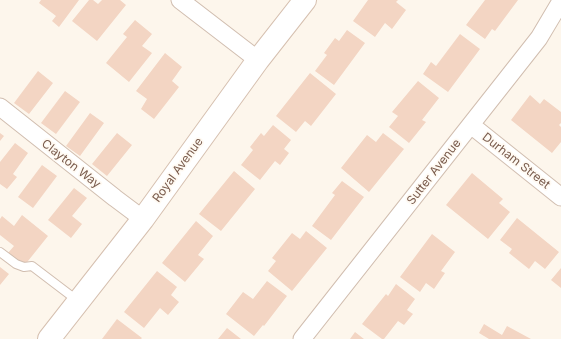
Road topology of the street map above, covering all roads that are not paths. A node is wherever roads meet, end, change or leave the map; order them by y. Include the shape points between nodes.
1 (180, 0) edge
2 (305, 0) edge
3 (561, 1) edge
4 (258, 60) junction
5 (0, 107) edge
6 (471, 126) junction
7 (561, 196) edge
8 (143, 219) junction
9 (0, 252) edge
10 (78, 301) junction
11 (49, 339) edge
12 (302, 339) edge

1 - 4 street
2 - 4 main road, Royal Avenue
3 - 6 street, Sutter Avenue via 539,38
4 - 8 main road, Royal Avenue
5 - 8 street, Clayton Way
6 - 7 street, Durham Street
6 - 12 street, Sutter Avenue
8 - 10 main road, Royal Avenue
9 - 10 lane via 16,264 32,266
10 - 11 main road, Royal Avenue

